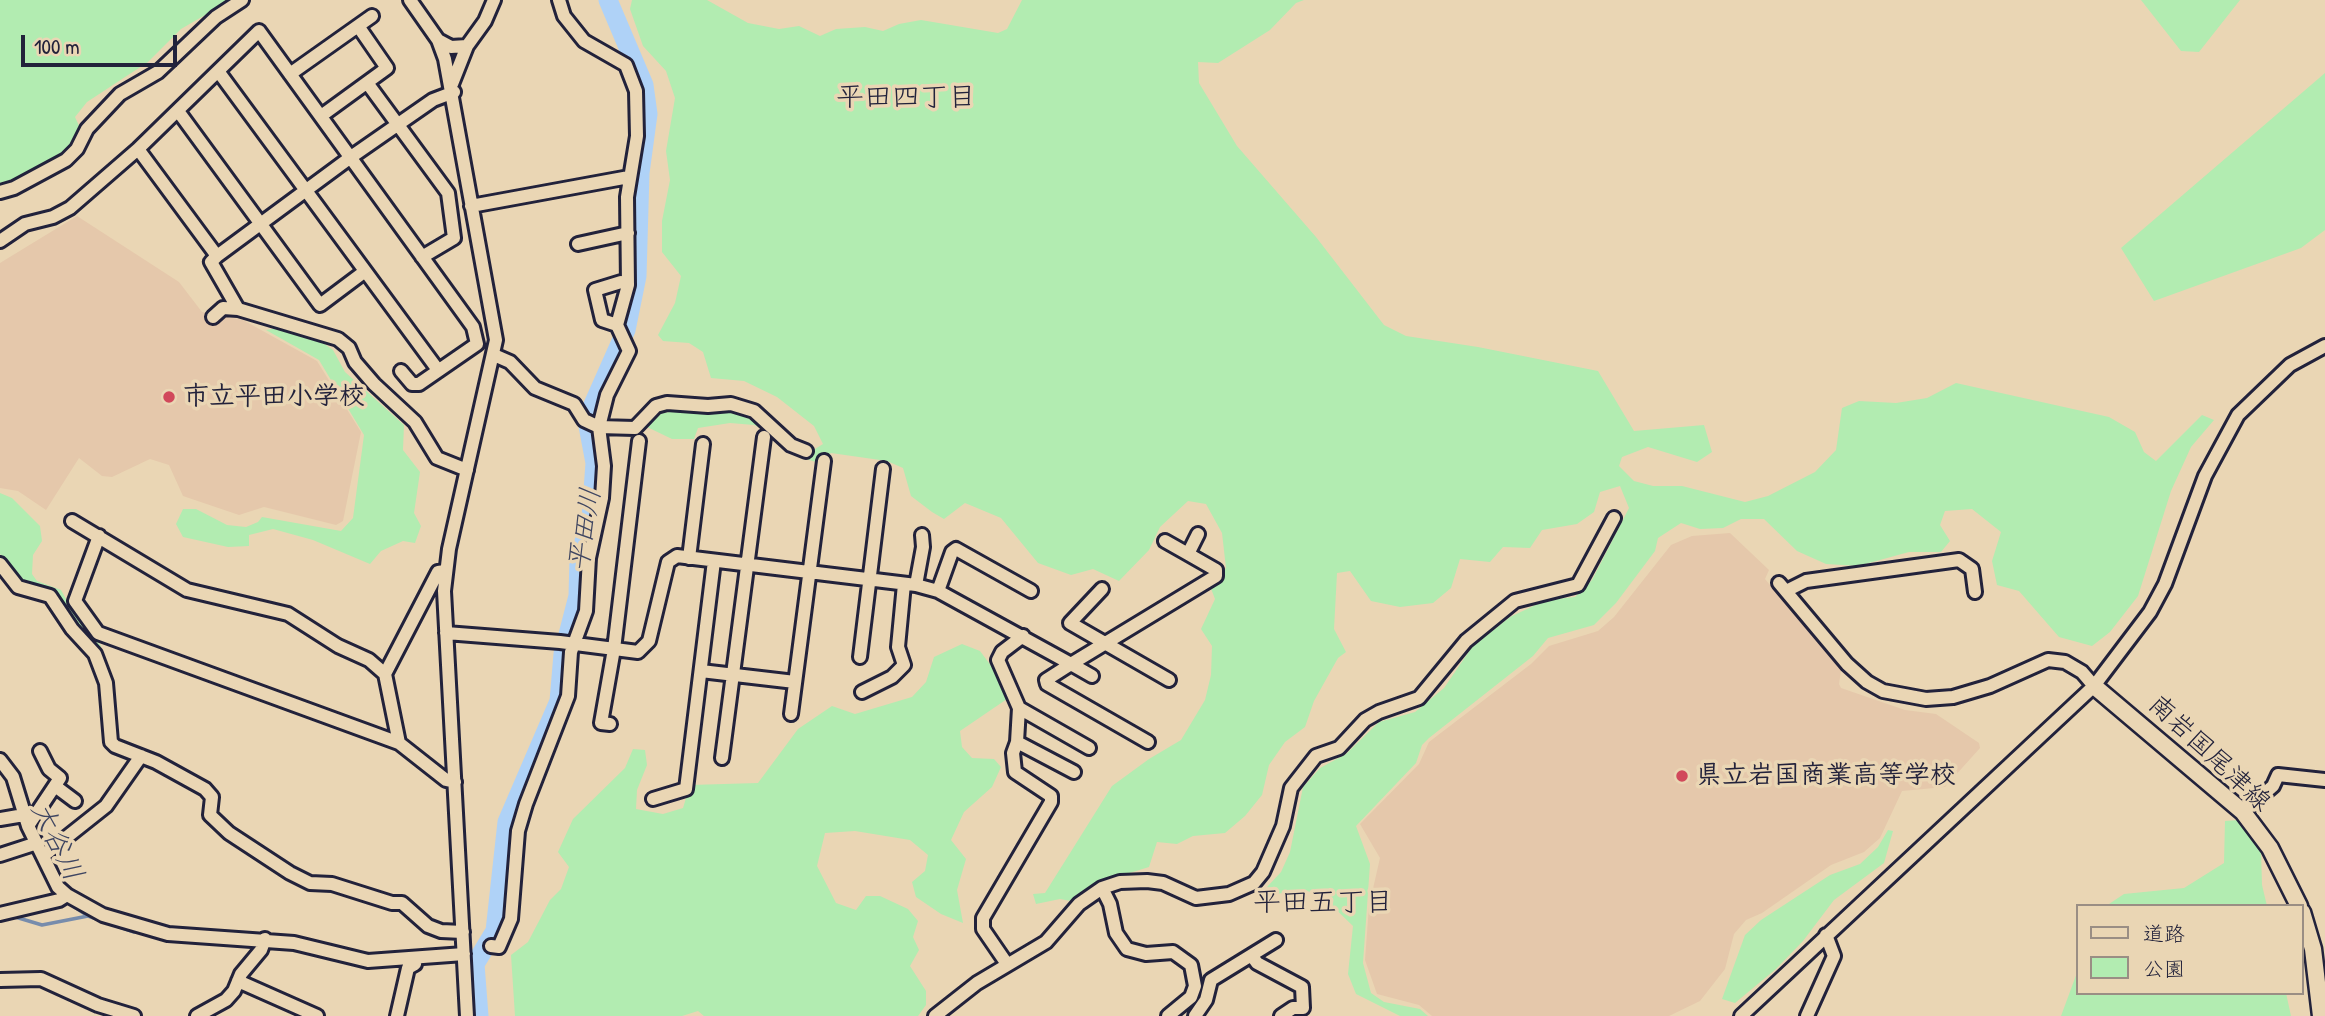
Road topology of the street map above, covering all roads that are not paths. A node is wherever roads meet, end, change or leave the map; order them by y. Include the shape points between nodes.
1 (242, 0) edge
2 (410, 0) edge
3 (494, 0) edge
4 (559, 0) edge
5 (372, 16) dead end
6 (358, 26) junction
7 (438, 40) junction
8 (467, 46) junction
9 (218, 71) junction
10 (290, 75) junction
11 (369, 84) junction
12 (453, 88) junction
13 (178, 111) junction
14 (321, 116) junction
15 (398, 125) junction
16 (138, 149) junction
17 (351, 157) junction
18 (629, 177) junction
19 (307, 191) junction
20 (0, 192) edge
21 (471, 206) junction
22 (261, 224) junction
23 (628, 233) junction
24 (0, 241) edge
25 (578, 244) dead end
26 (216, 256) junction
27 (422, 257) junction
28 (365, 272) junction
29 (628, 285) junction
30 (238, 309) junction
31 (213, 317) dead end
32 (618, 327) junction
33 (2325, 346) edge
34 (494, 355) junction
35 (438, 370) junction
36 (401, 371) dead end
37 (592, 424) junction
38 (764, 437) dead end
39 (639, 441) dead end
40 (703, 444) dead end
41 (806, 451) dead end
42 (824, 461) dead end
43 (883, 469) dead end
44 (467, 470) junction
45 (1614, 518) dead end
46 (72, 521) dead end
47 (1198, 534) dead end
48 (922, 535) dead end
49 (99, 536) junction
50 (1165, 541) dead end
51 (1188, 554) junction
52 (689, 558) junction
53 (714, 561) junction
54 (0, 564) edge
55 (747, 565) junction
56 (445, 571) junction
57 (808, 573) junction
58 (870, 580) junction
59 (910, 584) junction
60 (1102, 589) dead end
61 (939, 591) junction
62 (1031, 591) dead end
63 (1975, 592) dead end
64 (446, 633) junction
65 (1023, 636) junction
66 (568, 643) junction
67 (1108, 643) junction
68 (614, 649) junction
69 (860, 656) dead end
70 (1072, 664) junction
71 (701, 671) junction
72 (385, 674) junction
73 (733, 675) junction
74 (1092, 676) dead end
75 (1169, 680) dead end
76 (795, 682) junction
77 (2094, 686) junction
78 (862, 692) dead end
79 (1019, 708) junction
80 (792, 714) dead end
81 (610, 724) dead end
82 (1017, 742) junction
83 (1148, 742) dead end
84 (399, 743) junction
85 (1089, 748) dead end
86 (40, 751) dead end
87 (141, 756) junction
88 (722, 758) dead end
89 (0, 760) edge
90 (1074, 772) dead end
91 (2325, 780) edge
92 (455, 782) junction
93 (55, 786) junction
94 (653, 799) dead end
95 (75, 801) dead end
96 (2243, 812) junction
97 (22, 818) junction
98 (0, 819) edge
99 (33, 844) junction
100 (0, 855) edge
101 (43, 856) junction
102 (1102, 888) junction
103 (64, 898) junction
104 (2298, 904) edge
105 (0, 914) edge
106 (2304, 919) edge
107 (463, 932) junction
108 (1826, 935) junction
109 (265, 939) junction
110 (1276, 940) dead end
111 (491, 946) dead end
112 (464, 954) junction
113 (1252, 956) junction
114 (416, 958) junction
115 (1007, 964) junction
116 (0, 980) edge
117 (239, 981) junction
118 (107, 1012) edge
119 (1303, 1012) edge
120 (134, 1016) edge
121 (197, 1016) edge
122 (317, 1016) edge
123 (397, 1016) edge
124 (467, 1016) edge
125 (935, 1016) edge
126 (1168, 1016) edge
127 (1195, 1016) edge
128 (1281, 1016) edge
129 (1741, 1016) edge
130 (1807, 1016) edge
131 (2321, 1016) edge

1 - 20 street via 207,25 158,72 120,94 66,160
2 - 7 street
3 - 8 street
4 - 18 street via 564,16 584,41 618,58 632,74 637,136
5 - 6 street
6 - 10 street
6 - 11 street via 387,68
7 - 8 street via 451,47
7 - 12 street
8 - 12 street
9 - 10 street via 259,31
9 - 13 street
9 - 19 street
10 - 14 street
11 - 14 street
11 - 15 street
12 - 15 street
12 - 21 street
13 - 16 street
13 - 22 street
14 - 17 street
15 - 17 street
15 - 27 street via 448,193 454,238
16 - 24 street via 70,208 25,224
16 - 26 street
17 - 19 street
17 - 27 street
18 - 21 street
18 - 23 street
19 - 22 street
19 - 28 street
21 - 34 street via 493,316
22 - 26 street
22 - 28 street via 320,305
23 - 25 street
23 - 29 street
26 - 30 street via 211,262
27 - 35 street via 473,327 477,344
28 - 35 street
29 - 32 street
29 - 32 street via 621,282 595,290 601,320
30 - 31 street via 223,308
30 - 44 street via 338,339 374,384 415,422 437,458
32 - 37 street via 629,351
33 - 77 street via 2290,365 2238,415 2205,476 2165,584 2150,612
34 - 37 street via 510,362 535,388 574,404
34 - 44 street
35 - 36 street via 419,384 412,384
37 - 41 street via 635,428 656,406 667,403 730,404 754,411 791,445
37 - 66 street via 604,466 602,498 589,558 586,611
38 - 55 street
39 - 68 street
40 - 52 street
42 - 57 street
43 - 58 street
44 - 56 street
45 - 102 street via 1578,585 1515,601 1466,640 1419,698 1378,712 1339,748 1316,756 1291,788 1283,826 1254,883 1229,894 1196,898 1147,881
46 - 49 street
47 - 51 street
48 - 59 street via 923,547
49 - 72 street via 187,590 288,614
49 - 84 street via 75,601 98,633
50 - 51 street
51 - 67 street via 1216,570 1216,576
52 - 53 street
52 - 68 street via 677,556 668,562 649,641 638,652
53 - 55 street
53 - 71 street
54 - 87 street via 18,587 50,596 95,654 106,683 111,742
55 - 57 street
55 - 73 street
56 - 64 street
56 - 72 street via 438,572
57 - 58 street
57 - 76 street
58 - 59 street
58 - 69 street
59 - 61 street
59 - 78 street via 898,647 904,664 892,677
60 - 67 street via 1070,623
61 - 62 street via 951,552 956,549
61 - 65 street
63 - 77 street via 1972,569 1959,560 1784,587 1847,664 1867,682 1893,694 1926,699 1953,696 1990,687 2048,660 2065,662
64 - 66 street
64 - 92 street
65 - 70 street
65 - 79 street via 998,660
66 - 68 street
66 - 111 street via 569,696 518,831 511,919 499,947
67 - 70 street
67 - 75 street
68 - 81 street via 601,723
70 - 74 street
70 - 83 street via 1046,680 1047,684
71 - 73 street
71 - 94 street via 686,789
72 - 84 street
73 - 76 street
73 - 88 street
76 - 80 street
77 - 96 main road, 南岩国尾津線
77 - 108 street
79 - 82 street
79 - 85 street
82 - 90 street
82 - 115 street via 1015,772 1051,796 1051,802 983,918 983,929
84 - 92 street via 446,780
86 - 93 street via 60,778
87 - 101 street via 106,806
87 - 107 street via 205,789 212,797 210,815 280,867 310,883 332,884 392,904 402,903 428,926
89 - 97 street via 13,777
91 - 96 street via 2278,775 2273,786
92 - 107 street
93 - 95 street
93 - 97 street
96 - 104 main road, 南岩国尾津線 via 2270,848
97 - 98 street
97 - 99 street
99 - 100 street
99 - 101 street
101 - 103 street
102 - 115 street via 1079,904 1046,942
102 - 126 street via 1116,933 1126,948 1146,954 1173,952 1191,965 1195,986 1191,998
103 - 105 street
103 - 109 street via 149,931
106 - 131 main road via 2313,949
107 - 112 street
108 - 129 street
108 - 130 street via 1835,956
109 - 114 street via 368,961
109 - 117 street
110 - 113 street
112 - 114 street
112 - 124 street
113 - 119 street via 1302,987
113 - 127 street via 1211,980 1206,1000
114 - 123 street via 408,968
115 - 125 street
116 - 118 street via 41,979
117 - 121 street via 226,1000
117 - 122 street
118 - 120 street
119 - 128 street via 1293,1009

